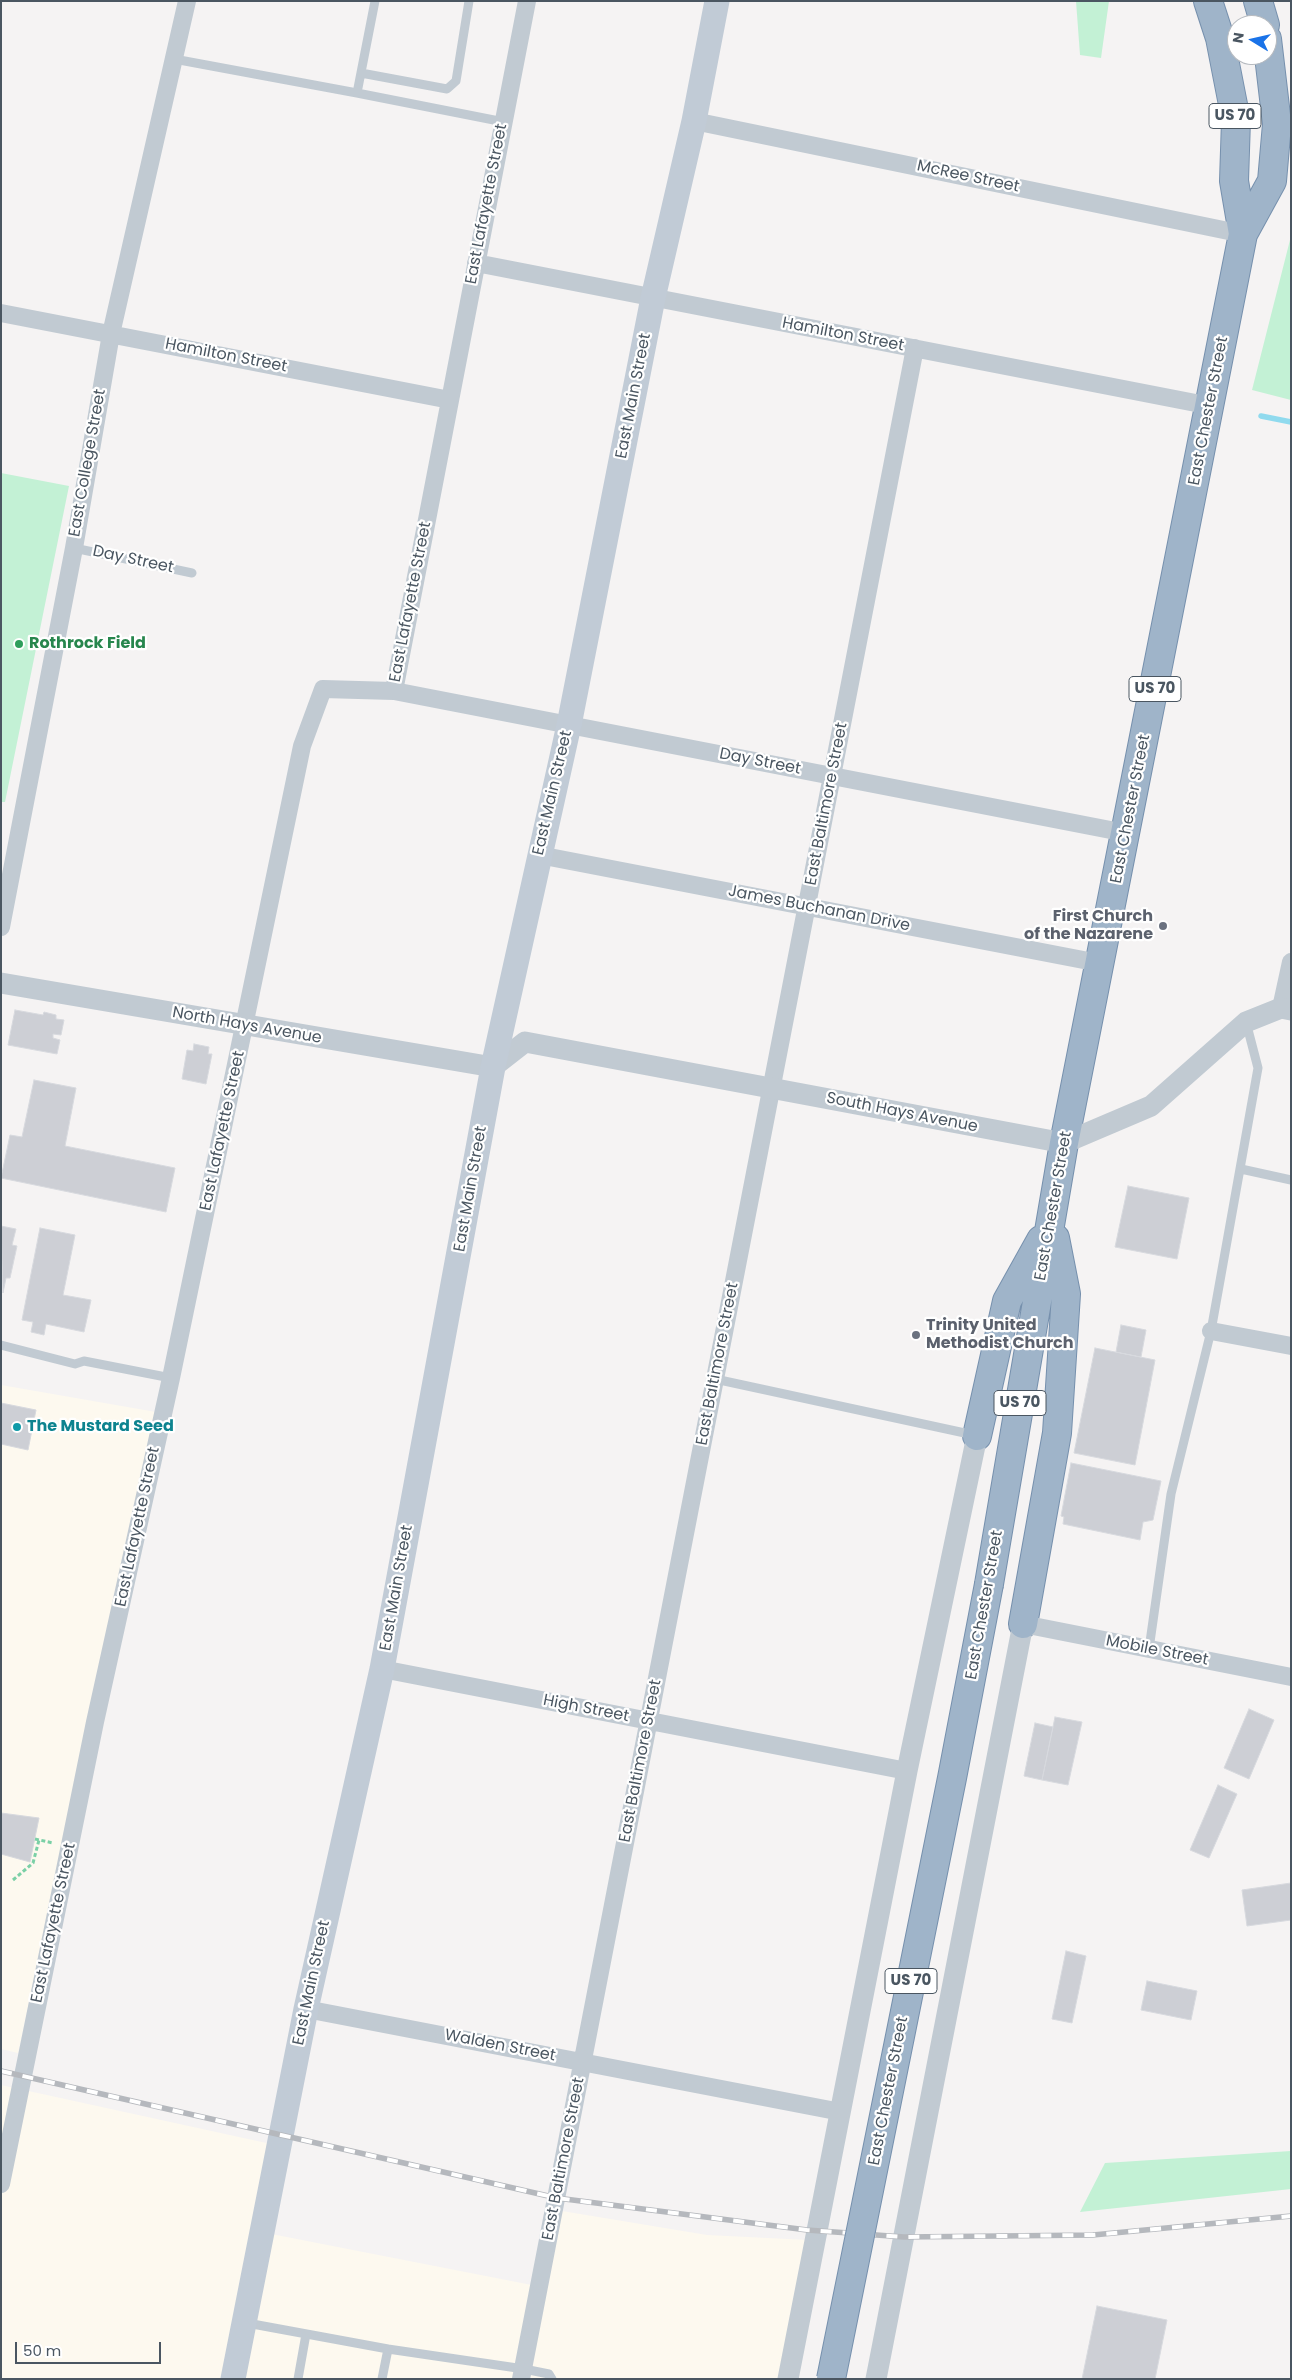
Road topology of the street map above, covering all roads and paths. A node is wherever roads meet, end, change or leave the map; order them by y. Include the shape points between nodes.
1 (187, 1) edge
2 (375, 1) edge
3 (470, 1) edge
4 (526, 1) edge
5 (717, 1) edge
6 (1208, 1) edge
7 (1258, 1) edge
8 (1262, 15) edge
9 (174, 59) junction
10 (1270, 65) edge
11 (361, 73) junction
12 (358, 93) junction
13 (694, 121) junction
14 (504, 122) junction
15 (1243, 234) junction
16 (476, 263) junction
17 (653, 298) junction
18 (1, 313) edge
19 (111, 334) junction
20 (915, 348) junction
21 (450, 400) junction
22 (1210, 406) junction
23 (74, 548) junction
24 (192, 572) dead end
25 (394, 691) junction
26 (569, 725) junction
27 (832, 776) junction
28 (1126, 833) junction
29 (539, 855) junction
30 (807, 907) junction
31 (1, 927) edge
32 (1291, 962) edge
33 (1099, 963) junction
34 (1, 984) edge
35 (1286, 1009) edge
36 (1246, 1022) junction
37 (245, 1026) junction
38 (493, 1067) junction
39 (771, 1088) junction
40 (1064, 1143) junction
41 (1241, 1170) junction
42 (1291, 1180) edge
43 (1051, 1221) junction
44 (1211, 1330) junction
45 (1, 1345) edge
46 (1291, 1346) edge
47 (171, 1378) junction
48 (715, 1379) junction
49 (977, 1436) junction
50 (1023, 1624) junction
51 (1148, 1649) junction
52 (382, 1669) junction
53 (1291, 1677) edge
54 (649, 1721) junction
55 (907, 1771) junction
56 (56, 1844) dead end
57 (13, 1880) dead end
58 (306, 2009) junction
59 (583, 2062) junction
60 (841, 2112) junction
61 (1, 2184) edge
62 (244, 2322) junction
63 (306, 2334) junction
64 (388, 2349) junction
65 (523, 2374) edge
66 (232, 2379) edge
67 (298, 2379) edge
68 (382, 2379) edge
69 (552, 2379) edge
70 (788, 2379) edge
71 (831, 2379) edge
72 (876, 2379) edge

1 - 9 street, East College Street
2 - 11 lane
3 - 11 lane via 456,81 447,89
4 - 14 street, East Lafayette Street
5 - 13 main road, East Main Street
6 - 15 highway, US 70 via 1220,38 1236,120 1234,181
7 - 8 highway
9 - 12 lane
9 - 19 street, East College Street
10 - 15 highway, East Chester Street / US 70 via 1278,124 1272,181
11 - 12 lane
12 - 14 lane
13 - 15 street, McRee Street
13 - 17 main road, East Main Street
14 - 16 street, East Lafayette Street
15 - 22 highway, East Chester Street / US 70
16 - 17 street, Hamilton Street
16 - 21 street, East Lafayette Street
17 - 20 street, Hamilton Street
17 - 26 main road, East Main Street
18 - 19 street, Hamilton Street
19 - 21 street, Hamilton Street
19 - 23 street, East College Street
20 - 22 street, Hamilton Street
20 - 27 street, East Baltimore Street
21 - 25 street, East Lafayette Street
22 - 28 highway, East Chester Street / US 70
23 - 24 lane, Day Street
23 - 31 street, East College Street
25 - 26 street, Day Street
25 - 37 street, East Lafayette Street via 323,688 302,746
26 - 27 street, Day Street
26 - 29 main road, East Main Street
27 - 28 street, Day Street
27 - 30 street, East Baltimore Street
28 - 33 highway, East Chester Street / US 70
29 - 30 street, James Buchanan Drive
29 - 38 main road, East Main Street
30 - 33 street, James Buchanan Drive
30 - 39 street, East Baltimore Street
32 - 35 street
33 - 40 highway, East Chester Street / US 70
34 - 37 street, North Hays Avenue
35 - 36 street
36 - 40 street via 1151,1106
36 - 41 lane via 1258,1068
37 - 38 street, North Hays Avenue
37 - 47 street, East Lafayette Street
38 - 39 street, South Hays Avenue via 525,1042
38 - 52 main road, East Main Street
39 - 40 street, South Hays Avenue
39 - 48 street, East Baltimore Street
40 - 43 highway, East Chester Street / US 70
41 - 42 lane
41 - 44 lane
43 - 49 highway via 1006,1301
43 - 50 highway via 1066,1294 1057,1433
43 - 71 highway, East Chester Street / US 70, bridge via 989,1584
44 - 46 street
44 - 51 lane via 1172,1494
45 - 47 lane via 76,1364 84,1361
47 - 61 street, East Lafayette Street via 97,1712
48 - 49 lane
48 - 54 street, East Baltimore Street
49 - 55 street
50 - 51 street, Mobile Street
50 - 72 street
51 - 53 street, Mobile Street
52 - 54 street, High Street
52 - 58 main road, East Main Street
54 - 55 street, High Street
54 - 59 street, East Baltimore Street
55 - 60 street
56 - 57 path via 37,1840 33,1863
58 - 59 street, Walden Street
58 - 62 main road, East Main Street
59 - 60 street, Walden Street
59 - 65 street, East Baltimore Street
60 - 70 street
62 - 63 lane
62 - 66 main road, East Main Street
63 - 64 lane
63 - 67 lane
64 - 65 lane
64 - 68 lane
65 - 69 lane via 549,2374

